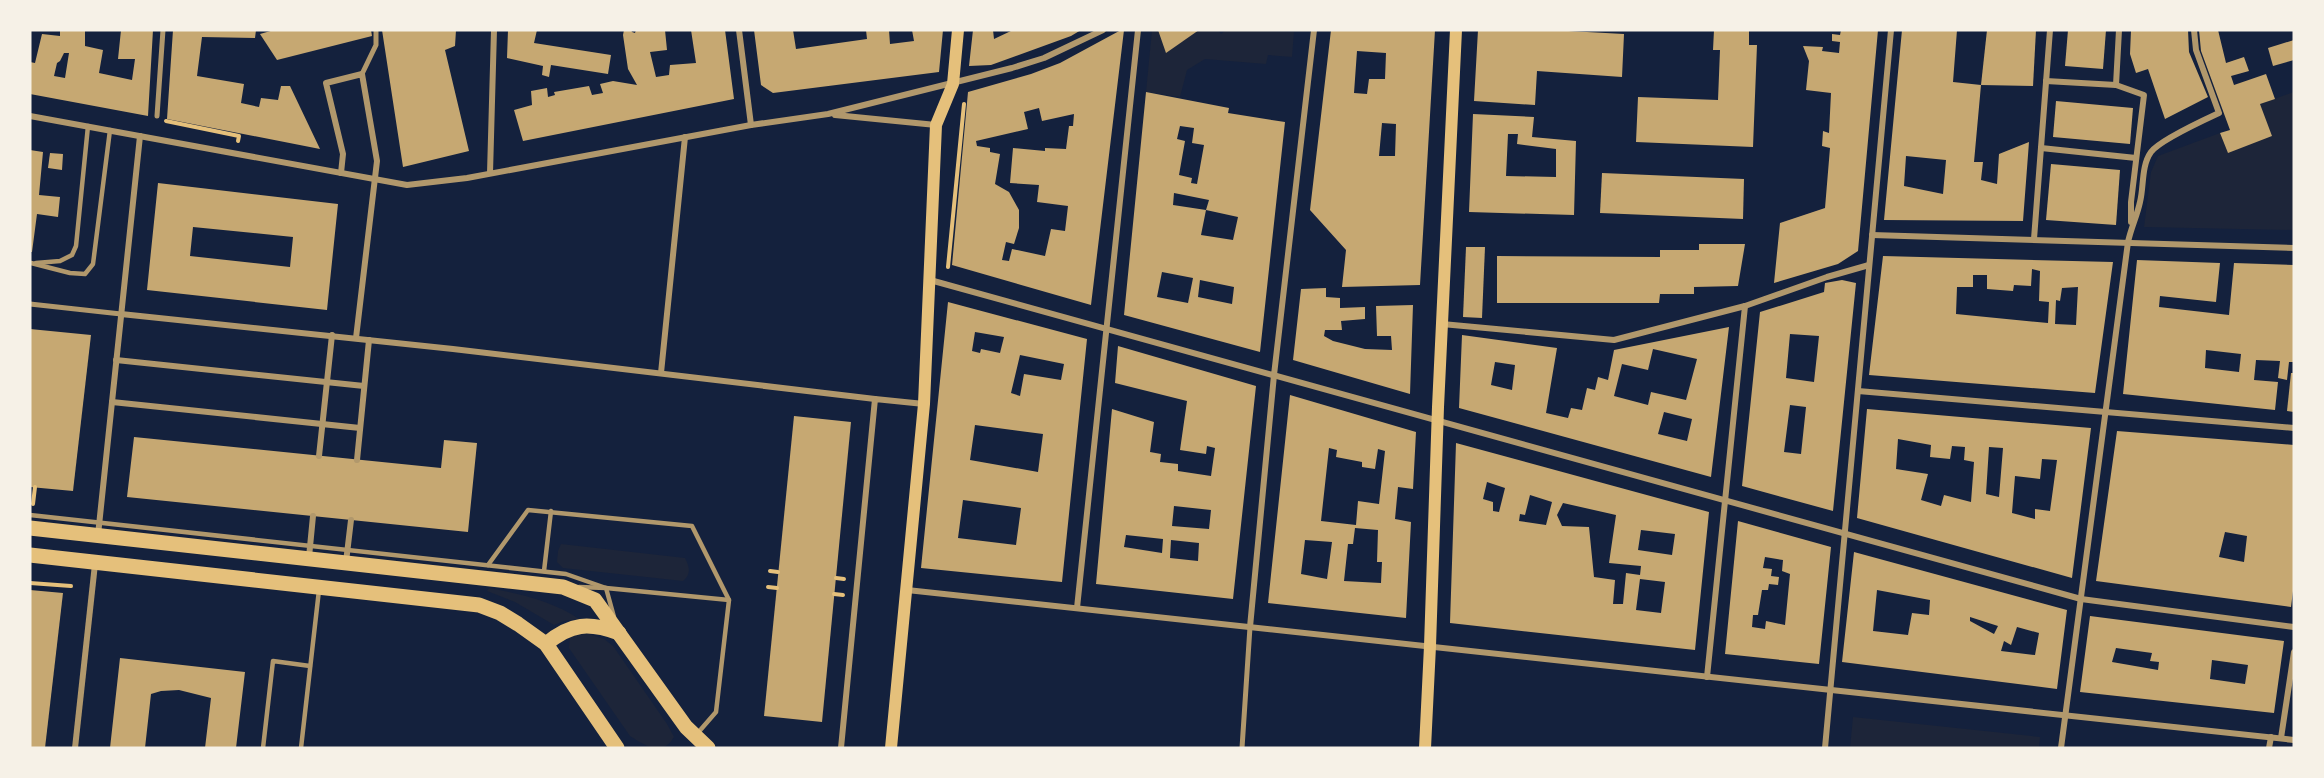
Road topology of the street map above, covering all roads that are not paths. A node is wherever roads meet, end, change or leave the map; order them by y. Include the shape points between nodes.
1 (163, 30) edge
2 (376, 30) edge
3 (494, 30) edge
4 (739, 30) edge
5 (958, 30) edge
6 (1103, 30) edge
7 (1138, 30) edge
8 (1314, 30) edge
9 (1456, 30) edge
10 (1891, 30) edge
11 (2050, 30) edge
12 (2119, 30) edge
13 (2194, 30) edge
14 (362, 74) junction
15 (2046, 81) junction
16 (953, 84) junction
17 (2116, 85) junction
18 (828, 114) junction
19 (30, 116) edge
20 (157, 118) road end
21 (751, 125) junction
22 (936, 125) junction
23 (88, 126) junction
24 (110, 130) junction
25 (140, 136) junction
26 (685, 137) junction
27 (2041, 148) junction
28 (2136, 158) junction
29 (341, 173) junction
30 (489, 173) junction
31 (374, 179) junction
32 (2132, 225) junction
33 (1872, 235) junction
34 (2034, 240) junction
35 (2128, 242) junction
36 (2294, 248) edge
37 (31, 263) edge
38 (1869, 265) junction
39 (930, 280) junction
40 (30, 304) edge
41 (1746, 306) junction
42 (121, 314) junction
43 (1442, 324) junction
44 (1106, 328) junction
45 (332, 335) junction
46 (356, 338) junction
47 (369, 340) junction
48 (117, 360) junction
49 (661, 374) junction
50 (1274, 375) junction
51 (327, 382) junction
52 (364, 386) junction
53 (1857, 391) junction
54 (875, 399) junction
55 (112, 402) junction
56 (924, 404) junction
57 (2106, 412) junction
58 (1437, 420) junction
59 (323, 424) junction
60 (360, 428) junction
61 (2294, 428) edge
62 (319, 456) dead end
63 (357, 460) dead end
64 (1725, 501) junction
65 (551, 511) junction
66 (30, 515) edge
67 (313, 516) dead end
68 (351, 520) dead end
69 (30, 528) edge
70 (99, 529) junction
71 (1844, 534) junction
72 (309, 552) junction
73 (30, 555) edge
74 (347, 556) junction
75 (95, 563) junction
76 (544, 571) junction
77 (485, 572) junction
78 (563, 587) junction
79 (320, 588) junction
80 (606, 588) junction
81 (907, 590) junction
82 (2081, 599) junction
83 (729, 600) junction
84 (1077, 608) junction
85 (1250, 627) junction
86 (2294, 627) edge
87 (619, 633) junction
88 (546, 644) junction
89 (1430, 646) junction
90 (2294, 652) edge
91 (310, 666) junction
92 (1707, 676) junction
93 (1830, 690) junction
94 (2065, 715) junction
95 (2271, 737) junction
96 (2281, 738) junction
97 (2294, 740) edge
98 (690, 742) edge
99 (75, 748) edge
100 (263, 748) edge
101 (301, 748) edge
102 (617, 748) edge
103 (708, 748) edge
104 (841, 748) edge
105 (891, 748) edge
106 (1242, 748) edge
107 (1425, 748) edge
108 (1825, 748) edge
109 (2061, 748) edge
110 (2269, 748) edge

1 - 20 street
2 - 14 street via 376,45
3 - 30 street
4 - 21 street
5 - 16 main road
6 - 16 street via 1044,58
7 - 44 street
8 - 50 street
9 - 43 main road
10 - 33 street
11 - 15 street
12 - 17 street
13 - 32 street via 2196,50 2219,113 2151,152
14 - 29 street via 326,83 343,154
14 - 31 street via 377,161
15 - 17 street
15 - 27 street
16 - 18 street
16 - 22 main road
17 - 28 street via 2144,95
18 - 21 street
18 - 22 street
19 - 23 street
21 - 26 street
22 - 39 main road
23 - 24 street
23 - 37 lane via 76,246 72,255 60,261
24 - 25 street
24 - 37 lane via 93,264 85,274
25 - 29 street
25 - 42 street
26 - 30 street
26 - 49 street
27 - 28 street
27 - 34 street
28 - 32 street
29 - 31 street
30 - 31 street via 407,185
31 - 46 street
32 - 35 street
33 - 34 street
33 - 38 street
34 - 35 street
35 - 36 street
35 - 57 street
38 - 41 street
38 - 53 street
39 - 44 street
39 - 56 main road
40 - 42 street
41 - 43 street via 1614,340
41 - 64 street
42 - 45 street
42 - 48 street
43 - 58 main road
44 - 50 street
44 - 84 street
45 - 46 street
45 - 51 street
46 - 47 street
47 - 49 street
47 - 52 street
48 - 51 street
48 - 55 street
49 - 54 street
50 - 58 street
50 - 85 street
51 - 52 street
51 - 59 street
52 - 60 street
53 - 57 street
53 - 71 street
54 - 56 street
54 - 104 street
55 - 59 street
55 - 70 street
56 - 81 main road
57 - 61 street
57 - 82 street
58 - 64 street
58 - 89 main road
59 - 60 street
59 - 62 street
60 - 63 street
64 - 71 street
64 - 92 street
65 - 76 lane
65 - 77 lane via 528,510
65 - 83 lane via 692,526
66 - 70 lane
67 - 72 street
68 - 74 street
69 - 70 main road
70 - 72 main road
71 - 82 street
71 - 93 street
72 - 74 main road
73 - 75 main road
74 - 77 main road
75 - 79 main road
75 - 99 street
76 - 77 lane
76 - 80 lane
77 - 78 main road
78 - 80 lane
78 - 87 main road via 595,600
79 - 88 main road via 479,605 509,618
79 - 91 lane
80 - 83 lane
80 - 87 lane
81 - 84 street
81 - 105 main road
82 - 86 street
82 - 94 street
83 - 98 lane via 716,712
84 - 85 street
85 - 89 street
85 - 106 street
87 - 88 main road via 580,626 568,628
87 - 98 main road
88 - 102 main road
89 - 92 street
89 - 107 main road
90 - 96 street
91 - 100 lane via 273,661
91 - 101 lane
92 - 93 street
93 - 94 street
93 - 108 street
94 - 95 street
94 - 109 street
95 - 96 street
95 - 110 street
96 - 97 street
98 - 103 main road

